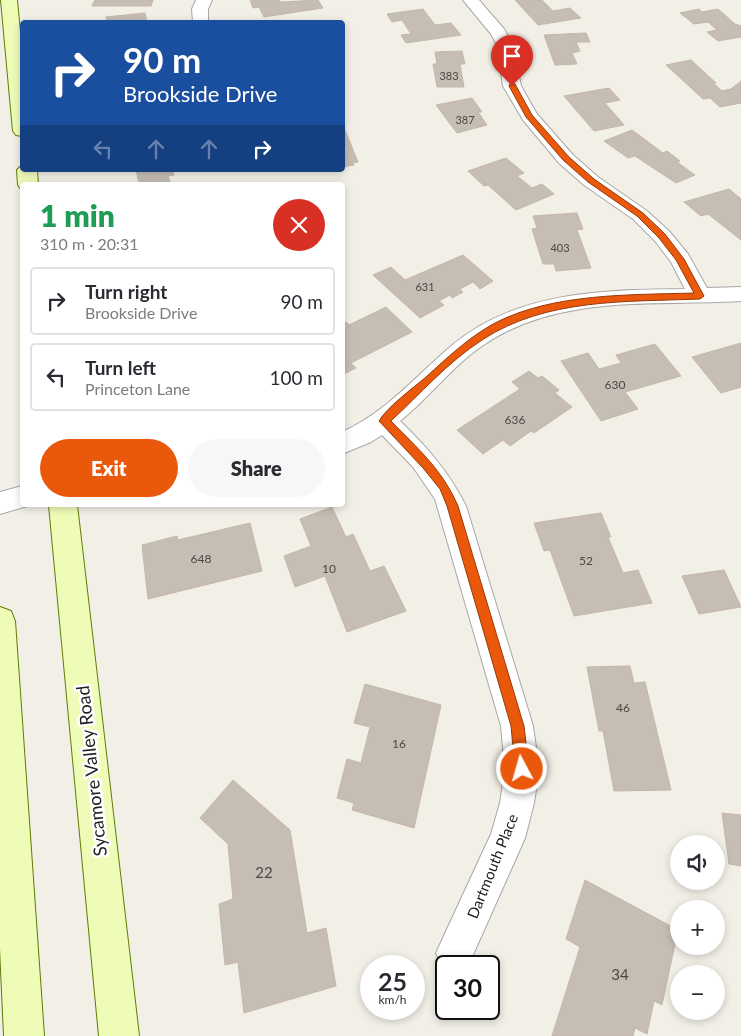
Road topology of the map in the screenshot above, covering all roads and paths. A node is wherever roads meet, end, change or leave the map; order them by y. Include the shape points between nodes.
1 (9, 0) edge
2 (204, 0) edge
3 (471, 0) edge
4 (201, 20) edge
5 (20, 111) edge
6 (741, 294) edge
7 (700, 296) junction
8 (384, 421) junction
9 (345, 443) edge
10 (20, 498) edge
11 (0, 503) edge
12 (63, 507) edge
13 (0, 621) edge
14 (455, 953) dead end
15 (24, 1036) edge
16 (119, 1036) edge

1 - 5 main road
2 - 4 street via 200,9
3 - 7 street via 505,45 512,86 529,116 591,181 640,214 662,236 680,259
6 - 7 street
7 - 8 street via 610,299 574,303 523,315 499,325 471,343
8 - 9 street
8 - 14 street, Dartmouth Place via 427,465 447,493 463,536 517,726 522,769 517,803 507,838
10 - 11 street
12 - 16 main road, Sycamore Valley Road
13 - 15 main road

